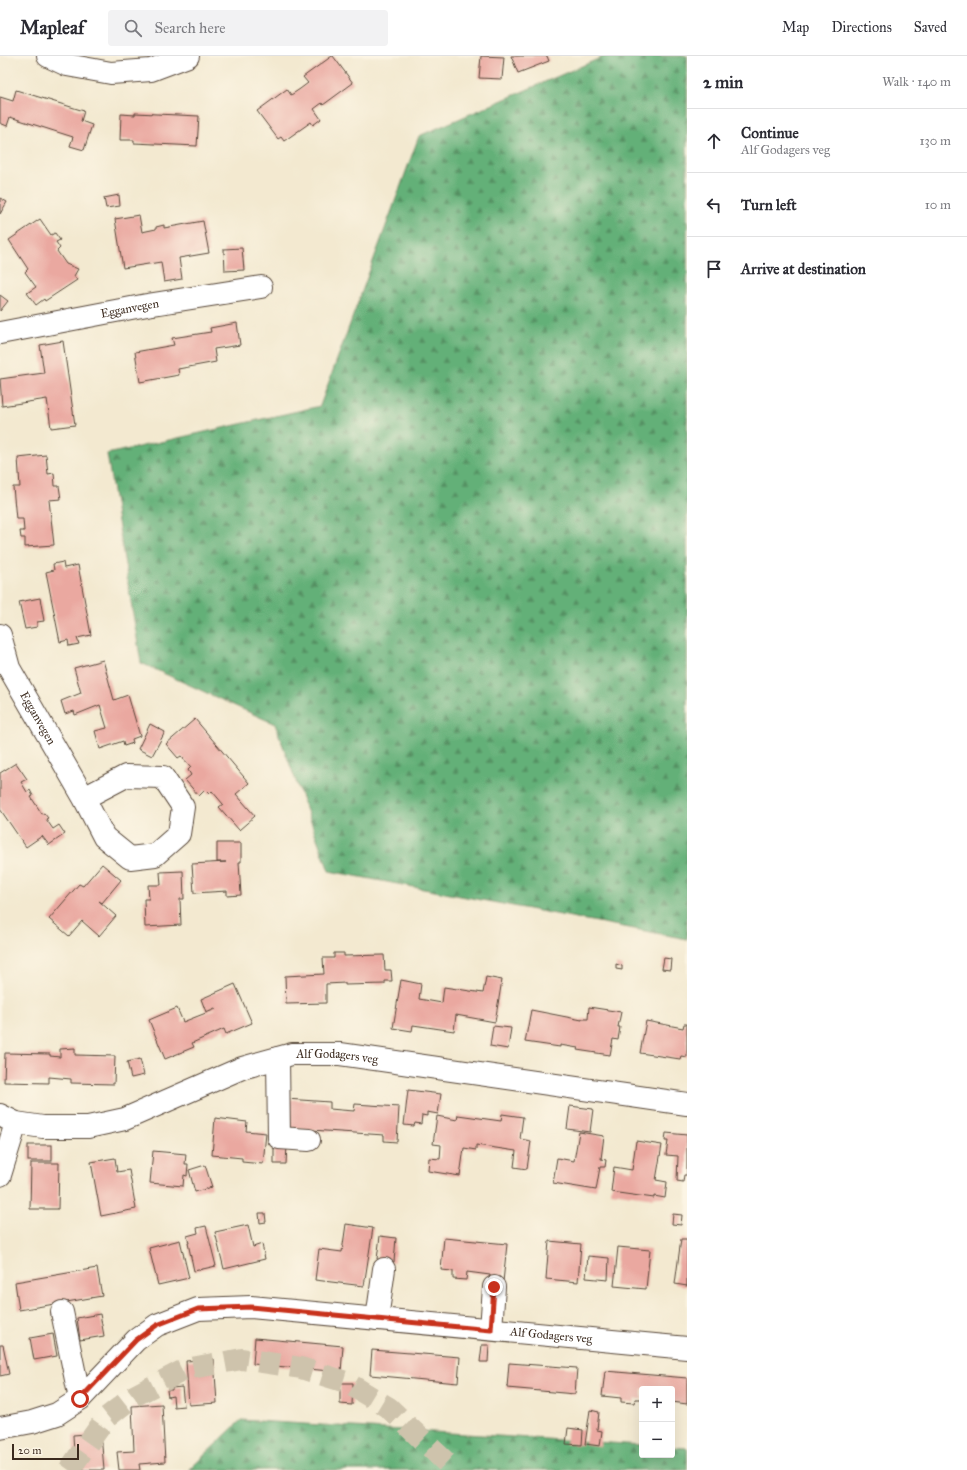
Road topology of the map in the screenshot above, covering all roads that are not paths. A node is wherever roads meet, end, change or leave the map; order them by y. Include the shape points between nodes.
1 (48, 56) edge
2 (188, 56) edge
3 (261, 287) dead end
4 (0, 333) edge
5 (0, 635) edge
6 (84, 798) junction
7 (278, 1058) junction
8 (687, 1104) edge
9 (8, 1119) edge
10 (309, 1140) dead end
11 (0, 1176) edge
12 (384, 1269) dead end
13 (494, 1287) dead end
14 (62, 1312) dead end
15 (377, 1319) junction
16 (491, 1330) junction
17 (687, 1348) edge
18 (80, 1399) junction
19 (0, 1428) edge

1 - 2 street via 67,65 111,73 151,70
3 - 4 street, Egganvegen
5 - 6 street, Egganvegen via 9,668
6 - 6 street, Egganvegen via 104,837 130,858 155,855 179,834 183,808 163,777 126,776
7 - 8 street, Alf Godagers veg via 292,1054 340,1054
7 - 9 street, Alf Godagers veg via 242,1068 126,1120 88,1127 43,1127
7 - 10 street via 279,1138
9 - 11 street
12 - 15 street
13 - 16 street
14 - 18 street
15 - 16 street, Alf Godagers veg
15 - 18 street, Alf Godagers veg via 251,1307 198,1309 157,1325 136,1340
16 - 17 street, Alf Godagers veg
18 - 19 street, Alf Godagers veg via 57,1414

